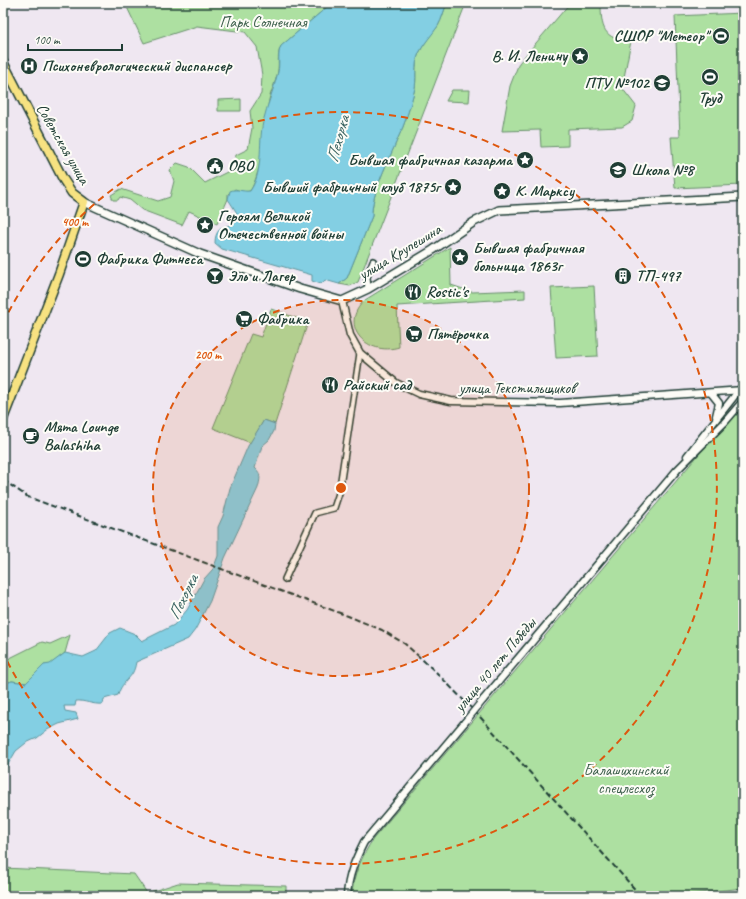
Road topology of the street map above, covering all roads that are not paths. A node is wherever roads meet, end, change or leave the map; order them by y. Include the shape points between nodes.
1 (3, 62) edge
2 (743, 197) edge
3 (84, 202) junction
4 (373, 260) dead end
5 (368, 289) junction
6 (342, 301) junction
7 (360, 353) junction
8 (742, 389) edge
9 (712, 393) junction
10 (743, 401) edge
11 (3, 418) edge
12 (710, 426) junction
13 (677, 470) junction
14 (285, 580) dead end
15 (347, 896) edge

1 - 3 main road, Советская улица via 63,179 72,193
2 - 5 main road, улица Крупешина via 499,210 474,222
3 - 6 main road via 206,256
3 - 11 main road, Советская улица
4 - 5 street via 367,277
5 - 6 main road, улица Крупешина
6 - 7 street, улица Текстильщиков via 350,335
7 - 9 street, улица Текстильщиков via 396,383 419,394 451,401 560,403
7 - 14 street via 339,493 334,508 315,513
8 - 9 street, улица Текстильщиков
8 - 12 street, улица 40 лет Победы
9 - 12 street via 718,400 719,408
10 - 13 street, улица 40 лет Победы
12 - 13 street, улица 40 лет Победы
13 - 15 street, улица 40 лет Победы, bridge via 364,842 353,862

